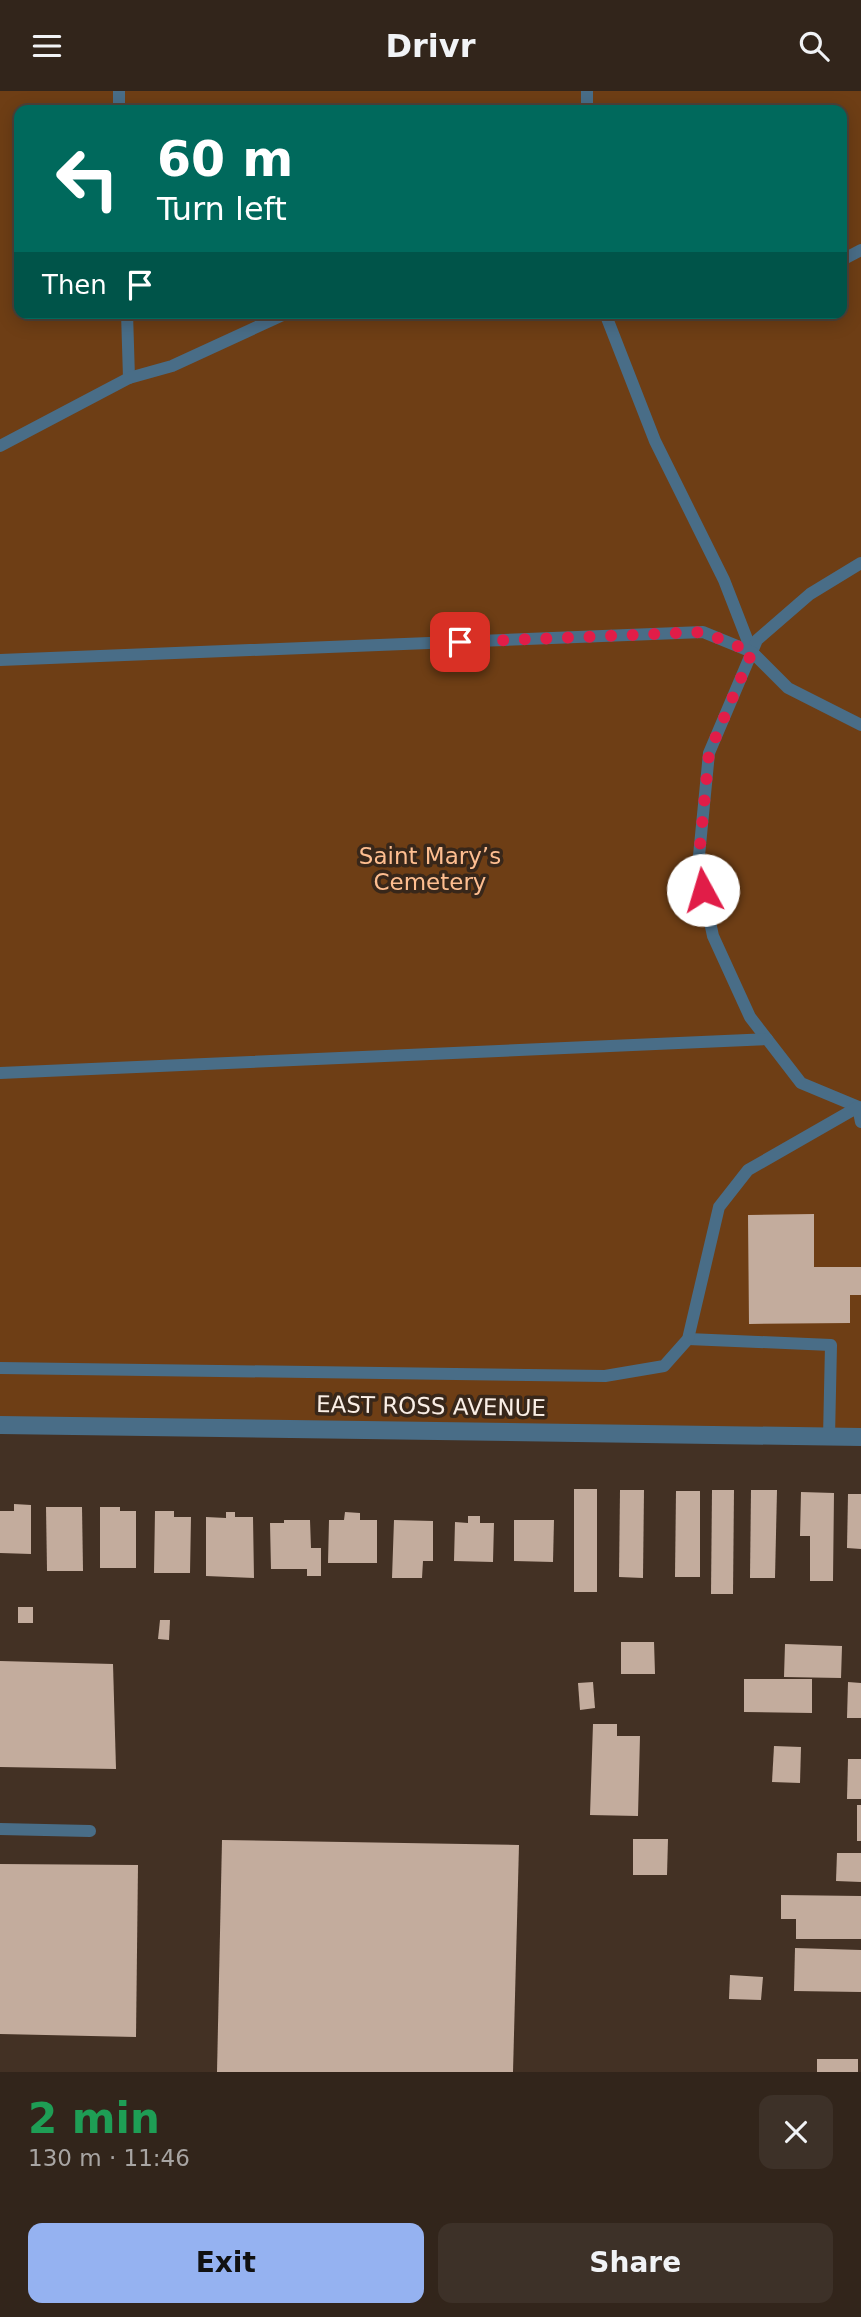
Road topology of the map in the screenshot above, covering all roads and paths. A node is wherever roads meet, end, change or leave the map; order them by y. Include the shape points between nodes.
1 (127, 319) edge
2 (273, 319) edge
3 (607, 319) edge
4 (130, 378) junction
5 (0, 446) edge
6 (861, 563) edge
7 (752, 652) junction
8 (0, 660) edge
9 (861, 725) edge
10 (767, 1039) junction
11 (0, 1073) edge
12 (859, 1107) edge
13 (861, 1122) edge
14 (688, 1339) junction
15 (0, 1368) edge
16 (0, 1425) edge
17 (829, 1437) junction
18 (861, 1437) edge
19 (0, 1829) edge
20 (90, 1831) dead end

1 - 4 lane
2 - 4 lane via 172,366
3 - 7 lane via 654,441 724,580
4 - 5 lane
6 - 7 lane via 810,594 757,640
7 - 8 lane via 703,632
7 - 9 lane via 788,688
7 - 10 lane via 709,753 698,866 713,936 750,1017
10 - 11 lane
10 - 12 lane via 802,1083
12 - 13 lane
12 - 14 lane via 748,1170 719,1207
14 - 15 lane via 664,1366 605,1376
14 - 17 lane via 831,1345
16 - 17 street, EAST ROSS AVENUE
17 - 18 street, EAST ROSS AVENUE
19 - 20 lane

